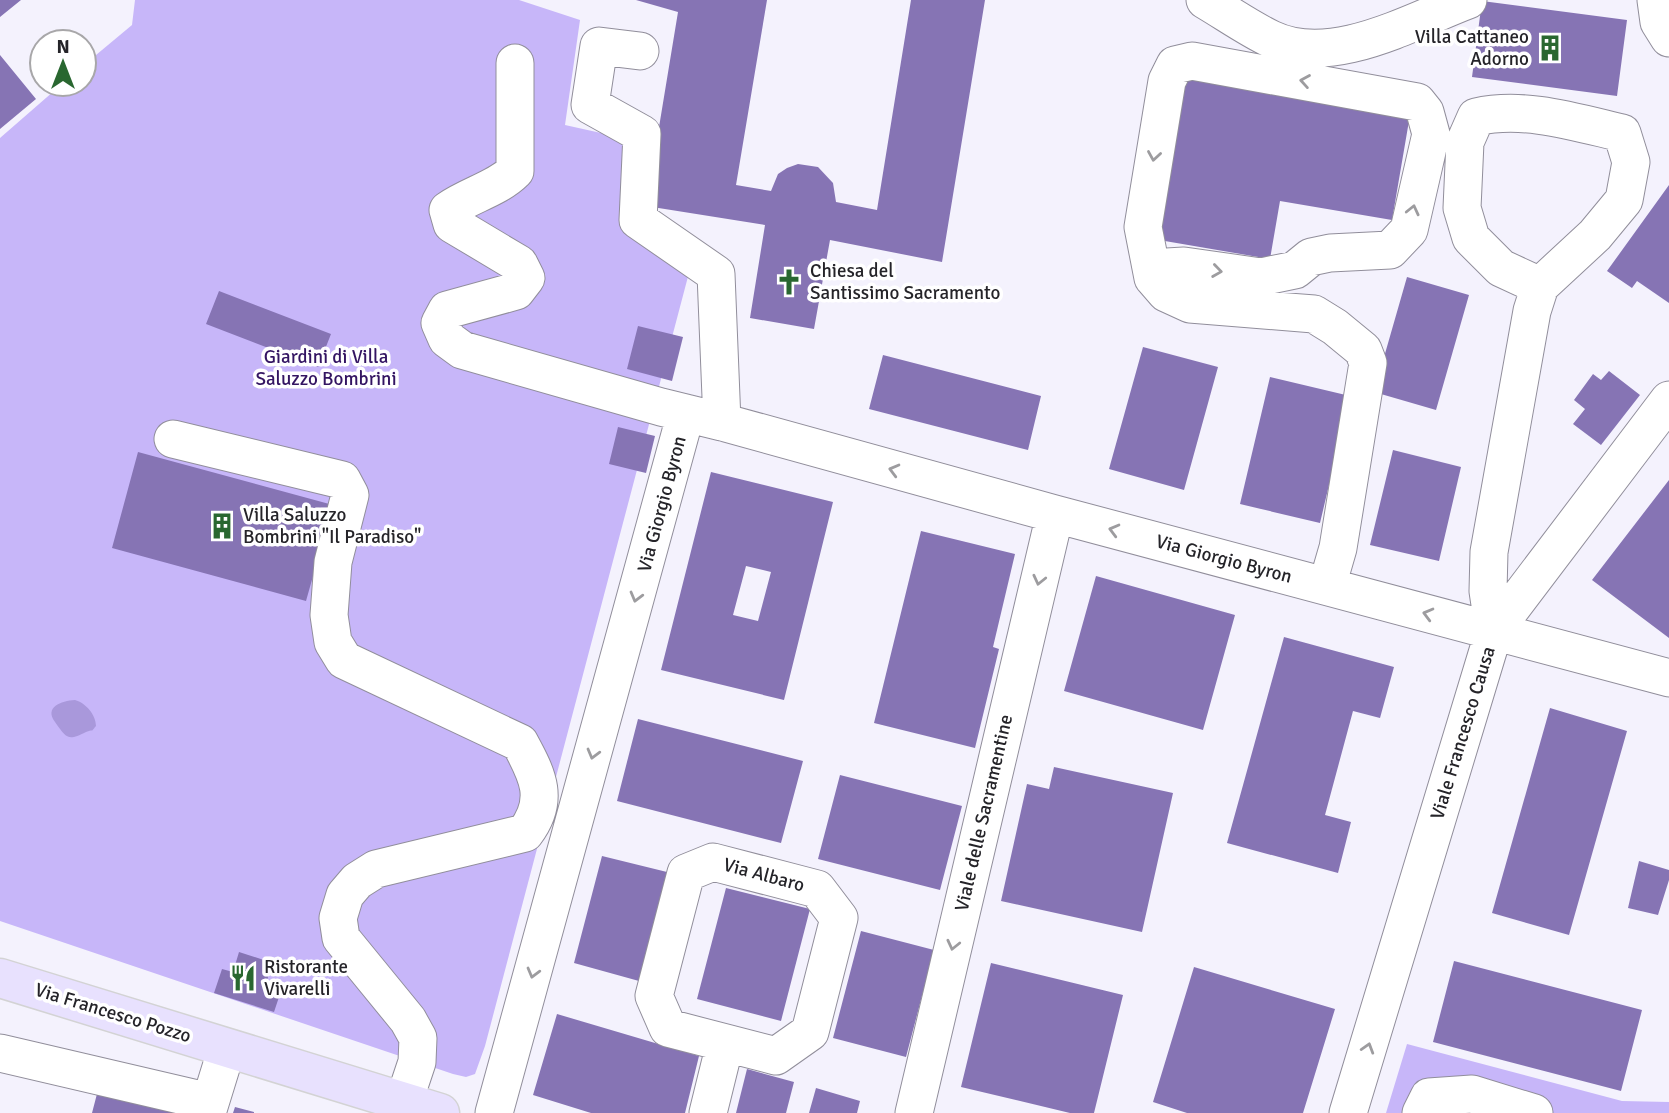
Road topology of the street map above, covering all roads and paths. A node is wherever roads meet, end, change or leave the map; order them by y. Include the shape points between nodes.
1 (1205, 0) edge
2 (1468, 0) edge
3 (1656, 0) edge
4 (1669, 38) edge
5 (640, 51) dead end
6 (515, 63) dead end
7 (1153, 278) junction
8 (1540, 286) junction
9 (1669, 400) edge
10 (687, 413) junction
11 (722, 422) junction
12 (173, 439) dead end
13 (1055, 514) junction
14 (1327, 586) junction
15 (1494, 631) junction
16 (1669, 678) edge
17 (0, 978) edge
18 (725, 1044) junction
19 (227, 1048) junction
20 (0, 1053) edge
21 (404, 1101) junction
22 (209, 1108) edge
23 (440, 1113) edge
24 (494, 1113) edge
25 (708, 1113) edge
26 (914, 1113) edge
27 (1348, 1113) edge
28 (1421, 1113) edge
29 (1534, 1113) edge

1 - 2 street via 1272,40 1303,49 1363,43
3 - 4 street via 1659,22
5 - 11 street via 599,46 590,105 642,134 638,219 716,274
6 - 10 street via 515,171 448,210 452,224 519,264 526,278 516,291 447,310 440,323 447,338 462,350
7 -> 7 street via 1167,267 1184,266 1261,277 1295,270 1311,257 1330,253 1390,250 1409,230 1431,134 1425,112 1417,102 1192,61 1175,65 1167,80 1143,227
7 - 14 street via 1166,293 1190,304 1314,314 1363,350 1368,363 1338,548
8 - 8 street via 1595,235 1624,200 1631,162 1622,133 1553,117 1496,112 1476,117 1465,142 1462,208 1471,238 1502,268
8 - 15 street via 1489,552
9 - 15 street, Viale Francesco Causa
10 - 11 street, Via Giorgio Byron
10 -> 24 street, Via Giorgio Byron
13 -> 11 street, Via Giorgio Byron
12 - 21 street via 342,480 350,495 333,562 329,615 333,642 344,660 520,743 534,770 540,795 536,818 525,833 376,869 345,895 338,918 341,938 418,1038 417,1062
14 -> 13 street, Via Giorgio Byron
13 -> 26 street, Viale delle Sacramentine
15 -> 14 street, Via Giorgio Byron
15 - 16 street, Via Giorgio Byron
27 -> 15 street, Viale Francesco Causa
17 - 19 main road, Via Francesco Pozzo
18 - 18 street, Via Albaro via 668,1028 654,996 686,873 713,862 817,889 839,918 810,1032 776,1056
18 - 25 street
19 - 21 main road
19 - 22 street
20 - 22 street
21 - 23 main road
28 - 29 street via 1429,1097 1472,1094

